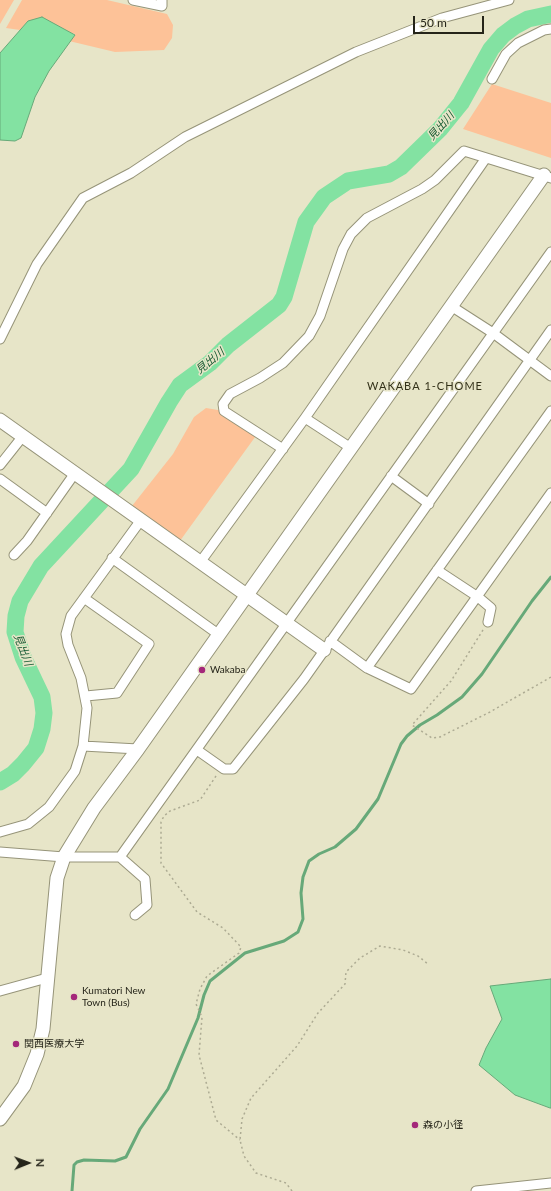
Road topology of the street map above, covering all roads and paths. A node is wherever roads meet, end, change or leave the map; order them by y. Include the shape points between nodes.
1 (133, 0) edge
2 (162, 0) edge
3 (509, 0) edge
4 (486, 3) edge
5 (551, 30) edge
6 (492, 79) dead end
7 (486, 158) junction
8 (547, 177) edge
9 (551, 252) edge
10 (451, 306) junction
11 (551, 330) edge
12 (493, 334) junction
13 (0, 339) edge
14 (530, 360) junction
15 (551, 376) edge
16 (551, 411) edge
17 (305, 418) junction
18 (0, 420) edge
19 (23, 436) junction
20 (351, 448) junction
21 (283, 449) junction
22 (0, 465) edge
23 (75, 473) junction
24 (391, 476) junction
25 (0, 479) edge
26 (551, 493) edge
27 (429, 504) junction
28 (47, 513) junction
29 (141, 520) junction
30 (14, 555) dead end
31 (112, 558) junction
32 (201, 561) junction
33 (437, 570) junction
34 (246, 594) junction
35 (478, 597) junction
36 (84, 598) junction
37 (488, 622) joint
38 (288, 623) junction
39 (218, 634) junction
40 (327, 645) junction
41 (367, 668) junction
42 (551, 676) edge
43 (86, 696) junction
44 (83, 746) junction
45 (138, 749) junction
46 (197, 750) junction
47 (221, 767) junction
48 (0, 832) edge
49 (0, 852) edge
50 (64, 857) junction
51 (120, 857) junction
52 (135, 915) dead end
53 (428, 964) dead end
54 (47, 978) junction
55 (0, 991) edge
56 (0, 1120) edge
57 (240, 1140) junction
58 (551, 1183) edge
59 (292, 1191) edge
60 (476, 1191) edge

1 - 2 street via 162,6
3 - 4 street
4 - 13 street via 356,52 185,137 132,173 83,198 37,264
5 - 6 street via 544,30 518,43 506,54
7 - 8 street
7 - 17 street
7 - 21 street via 464,151 435,180 422,189 367,218 351,234 320,316 309,336 283,363 230,394 223,404 224,411
8 - 10 street
9 - 12 street
10 - 12 street
10 - 20 street
11 - 14 street
12 - 14 street
12 - 24 street
14 - 15 street
14 - 27 street
16 - 33 street
17 - 20 street
17 - 21 street
18 - 19 street
19 - 22 street
19 - 23 street
20 - 34 street
21 - 32 street
23 - 28 street
23 - 29 street
24 - 27 street
24 - 38 street
25 - 28 street
26 - 35 street
27 - 40 street
28 - 30 street
29 - 31 street
29 - 32 street
31 - 36 street
31 - 39 street
32 - 34 street
33 - 35 street
33 - 41 street
34 - 38 street
34 - 39 street
35 - 37 street via 491,608
35 - 41 street via 411,689
36 - 43 street via 71,616 66,634
36 - 43 street via 149,644 117,693
37 - 42 path via 451,682 412,725 432,738 440,737 490,712
38 - 40 street
38 - 46 street
39 - 45 street
40 - 41 street
40 - 47 street via 304,679 233,769
43 - 44 street via 87,726
44 - 45 street
44 - 48 street via 75,771 50,807 28,824
45 - 50 street via 94,808
46 - 47 street
46 - 51 street
47 - 57 path via 200,800 170,811 164,816 161,822 161,863 198,912 223,928 241,947 239,953 207,976 196,1004 202,1017 200,1055 216,1120
49 - 50 street
50 - 51 street
50 - 54 street via 57,878
51 - 52 street via 145,879 147,905
53 - 57 path via 418,956 403,950 380,946 360,958 346,972 345,984 318,1013 297,1046 251,1098 242,1120
54 - 55 street
54 - 56 street via 43,1029 36,1054 24,1086
57 - 59 path via 244,1156 256,1173 286,1184
58 - 60 street

